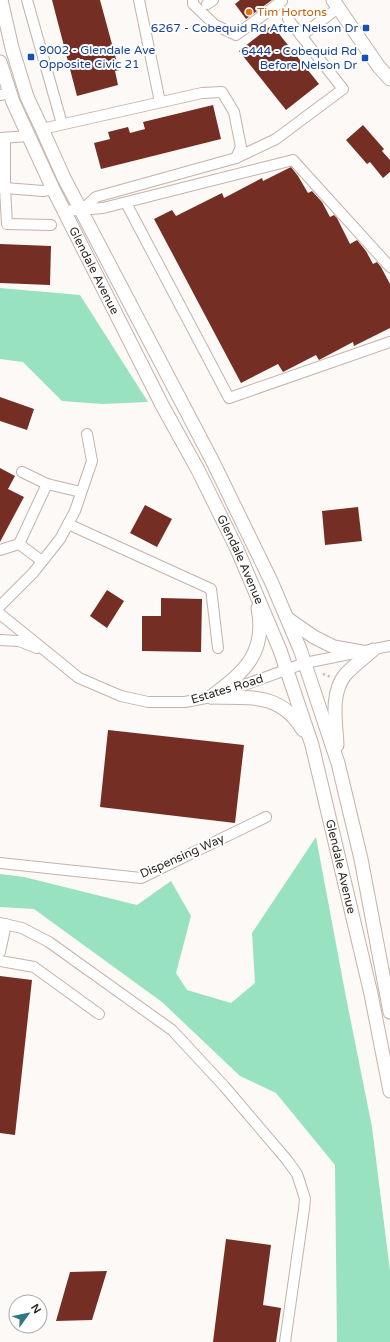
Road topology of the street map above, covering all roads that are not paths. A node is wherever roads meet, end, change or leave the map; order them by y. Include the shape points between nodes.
1 (1, 0) edge
2 (27, 0) edge
3 (139, 0) edge
4 (193, 0) edge
5 (282, 1) dead end
6 (336, 4) edge
7 (288, 19) dead end
8 (301, 36) junction
9 (0, 62) edge
10 (390, 79) edge
11 (5, 94) edge
12 (160, 102) junction
13 (62, 124) junction
14 (42, 129) junction
15 (29, 136) junction
16 (2, 138) edge
17 (236, 158) junction
18 (3, 188) edge
19 (53, 189) junction
20 (126, 203) junction
21 (82, 210) junction
22 (64, 211) junction
23 (4, 224) edge
24 (51, 225) dead end
25 (390, 268) edge
26 (390, 342) edge
27 (87, 434) dead end
28 (22, 472) dead end
29 (47, 484) junction
30 (81, 492) junction
31 (68, 524) junction
32 (19, 544) junction
33 (0, 550) edge
34 (42, 561) junction
35 (254, 588) junction
36 (0, 606) edge
37 (0, 614) edge
38 (288, 618) junction
39 (0, 640) edge
40 (390, 646) edge
41 (218, 648) dead end
42 (367, 651) junction
43 (46, 652) junction
44 (305, 663) junction
45 (287, 670) junction
46 (212, 697) junction
47 (312, 745) junction
48 (338, 763) junction
49 (266, 818) dead end
50 (0, 863) edge
51 (3, 924) edge
52 (0, 952) edge
53 (0, 961) edge
54 (390, 1012) edge
55 (99, 1014) dead end
56 (390, 1091) edge
57 (285, 1342) edge

1 - 14 main road, Glendale Avenue via 27,97
2 - 13 street
3 - 12 street
4 - 5 street via 193,4 215,25 236,35
6 - 8 street
6 - 10 main road
7 - 8 street
8 - 17 street via 343,89 276,139
9 - 11 main road, Glendale Avenue
11 - 15 main road, Glendale Avenue
12 - 13 street
12 - 17 street via 202,93 222,92 234,112 241,147
13 - 14 street
14 - 21 main road, Glendale Avenue
15 - 16 street
15 - 19 main road, Glendale Avenue
16 - 18 street
17 - 21 street via 96,197
18 - 19 street via 43,191
18 - 23 street
19 - 22 main road, Glendale Avenue
20 - 21 street
20 - 25 street via 293,160
20 - 26 street via 229,398
21 - 22 street
21 - 38 main road, Glendale Avenue via 190,415
22 - 35 main road, Glendale Avenue via 238,549
23 - 24 street
27 - 30 street via 92,461
28 - 29 street
29 - 30 street
29 - 32 street
30 - 31 street
31 - 34 street via 60,539
31 - 41 street via 211,589
32 - 33 street
32 - 34 street
34 - 36 street
35 - 45 main road, Glendale Avenue
35 - 46 main road via 260,634 253,655 238,676
37 - 43 street, Estates Road
38 - 42 main road via 314,637 334,647
38 - 44 main road, Glendale Avenue
39 - 43 street via 19,641
40 - 42 street, Estates Road
42 - 44 street, Estates Road
42 - 48 main road via 345,676 335,704
43 - 46 street, Estates Road via 79,678 121,696 148,702 185,702
44 - 45 street, Estates Road
44 - 48 main road, Glendale Avenue
45 - 46 street, Estates Road
45 - 47 main road, Glendale Avenue
46 - 47 main road via 271,701 290,714
47 - 56 main road, Glendale Avenue via 371,994
48 - 54 main road, Glendale Avenue via 361,859
49 - 50 street, Dispensing Way via 141,878
51 - 52 street
51 - 57 street via 22,928 49,942 172,1030 224,1086 297,1174 304,1209
53 - 55 street via 34,967

